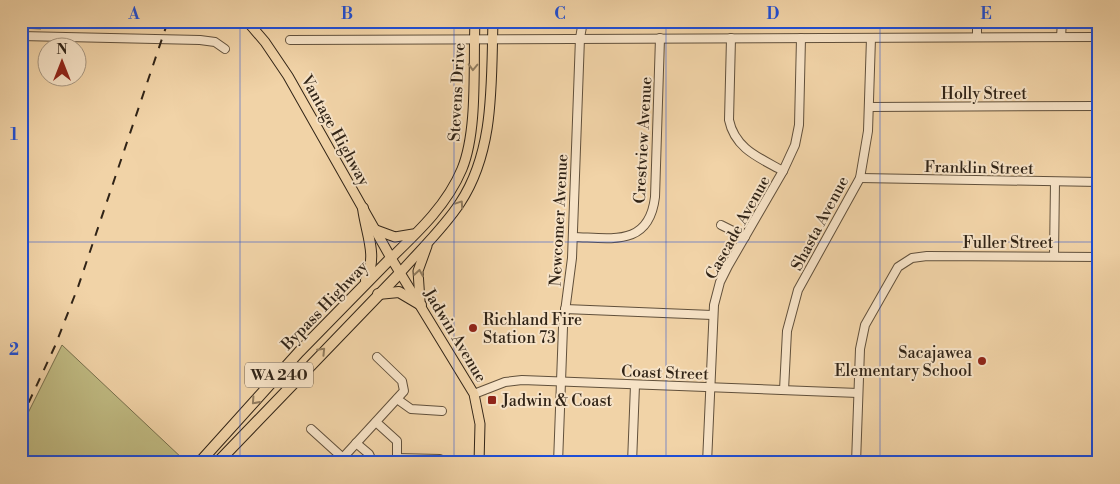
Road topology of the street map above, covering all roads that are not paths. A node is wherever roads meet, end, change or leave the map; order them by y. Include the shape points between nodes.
1 (247, 21) edge
2 (475, 21) edge
3 (493, 21) edge
4 (583, 21) edge
5 (977, 21) edge
6 (1062, 21) edge
7 (21, 36) edge
8 (977, 37) junction
9 (1061, 37) junction
10 (1099, 37) edge
11 (474, 38) junction
12 (492, 38) junction
13 (580, 38) junction
14 (660, 38) junction
15 (731, 38) junction
16 (801, 38) junction
17 (871, 38) junction
18 (290, 40) dead end
19 (225, 49) dead end
20 (1099, 106) edge
21 (869, 108) junction
22 (783, 171) junction
23 (860, 178) junction
24 (1055, 182) junction
25 (1099, 182) edge
26 (363, 208) junction
27 (721, 225) dead end
28 (376, 230) junction
29 (416, 233) junction
30 (573, 237) junction
31 (745, 237) junction
32 (429, 241) junction
33 (1054, 256) junction
34 (1099, 257) edge
35 (391, 258) junction
36 (400, 273) junction
37 (361, 289) junction
38 (377, 294) junction
39 (421, 306) junction
40 (565, 309) junction
41 (712, 315) junction
42 (377, 357) dead end
43 (560, 382) junction
44 (635, 385) junction
45 (710, 387) junction
46 (784, 390) junction
47 (858, 393) junction
48 (474, 394) junction
49 (397, 399) junction
50 (442, 411) dead end
51 (376, 422) junction
52 (311, 429) dead end
53 (356, 443) junction
54 (340, 460) edge
55 (397, 460) edge
56 (440, 460) dead end
57 (199, 463) edge
58 (217, 463) edge
59 (373, 463) edge
60 (479, 463) edge
61 (558, 463) edge
62 (632, 463) edge
63 (707, 463) edge
64 (856, 463) edge

1 - 26 main road, Vantage Highway / WA 240 via 288,76
2 - 11 main road, Stevens Drive
3 - 12 main road, Stevens Drive
4 - 13 street, Newcomer Avenue
5 - 8 street
6 - 9 street
7 - 19 street via 200,40 215,42
8 - 9 street
8 - 17 street
9 - 10 street
11 - 12 street
11 - 18 street
11 -> 29 main road, Stevens Drive via 467,154 446,198
12 - 13 street
32 -> 12 main road, Stevens Drive via 460,204 481,159 488,126
13 - 14 street
13 - 30 street, Newcomer Avenue
14 - 15 street
14 - 30 street, Crestview Avenue via 652,216 642,228 627,237
15 - 16 street
15 - 22 street via 731,130 742,146
16 - 17 street
16 - 22 street, Cascade Avenue via 799,125 795,145
17 - 21 street, Shasta Avenue
20 - 21 street, Holly Street
21 - 23 street, Shasta Avenue
22 - 31 street, Cascade Avenue
23 - 24 street, Franklin Street
23 - 46 street, Shasta Avenue via 798,290 787,331
24 - 25 street, Franklin Street
24 - 33 street
26 - 28 main road, Vantage Highway / WA 240
26 - 37 highway, WA 240 via 372,256 371,270
27 - 31 street
28 - 29 main road via 397,237
28 - 35 main road, Vantage Highway / WA 240
29 - 35 main road, Stevens Drive
30 - 40 street, Newcomer Avenue
31 - 41 street, Cascade Avenue via 720,282
32 - 36 main road, Stevens Drive
39 -> 32 main road via 418,271
33 - 34 street, Fuller Street
33 - 47 street, Fuller Street via 918,256 904,262 893,273 868,319 861,340
35 - 36 main road, Jadwin Avenue / WA 240
35 - 37 highway, Bypass Highway
36 - 38 highway, Bypass Highway / WA 240
36 - 39 main road, Jadwin Avenue
37 -> 57 highway, Bypass Highway / WA 240
38 - 39 highway via 398,292
58 -> 38 highway, Bypass Highway / WA 240
39 - 48 main road, Jadwin Avenue
40 - 41 street
40 - 43 street, Newcomer Avenue
41 - 45 street, Cascade Avenue
42 - 49 street via 404,383 404,392
43 - 44 street, Coast Street
43 - 48 street, Coast Street via 505,382
43 - 61 street, Newcomer Avenue
44 - 45 street, Coast Street
44 - 62 street
45 - 46 street, Coast Street
45 - 63 street, Cascade Avenue
46 - 47 street, Coast Street
47 - 64 street
48 - 60 main road, Jadwin Avenue via 480,418
49 - 50 street via 411,410
49 - 51 street
51 - 53 street
51 - 55 street via 397,441
52 - 54 street
53 - 54 street
53 - 59 street
55 - 56 street

